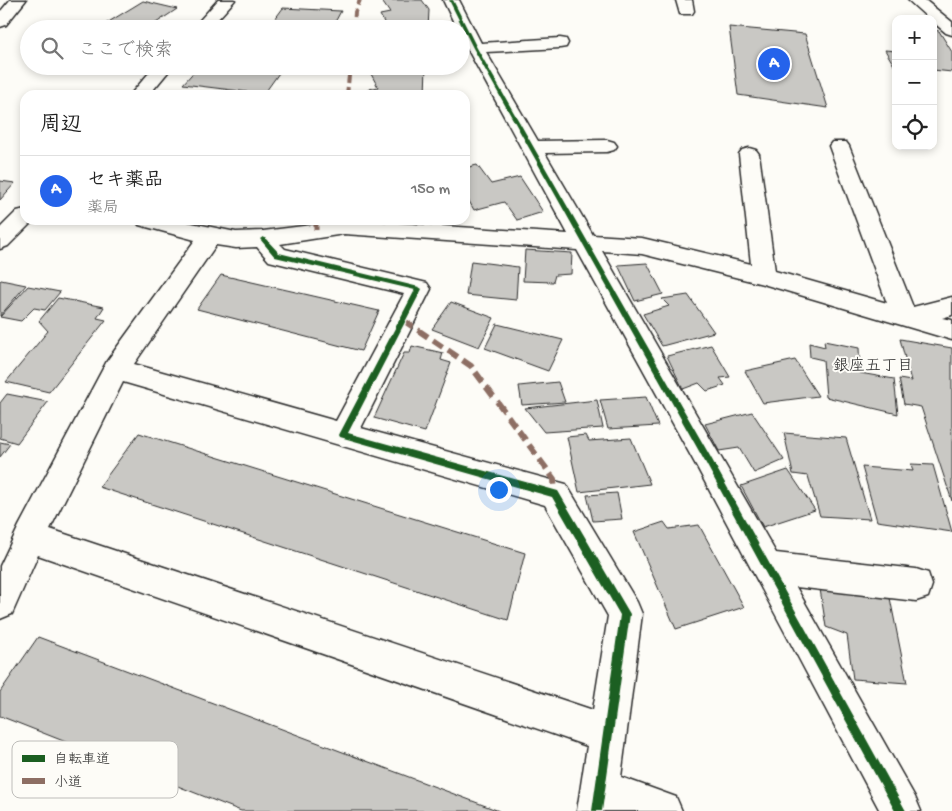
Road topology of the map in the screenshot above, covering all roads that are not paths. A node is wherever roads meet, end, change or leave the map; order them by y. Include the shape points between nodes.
1 (18, 0) edge
2 (227, 0) edge
3 (451, 0) edge
4 (916, 0) edge
5 (208, 20) edge
6 (461, 20) edge
7 (0, 22) edge
8 (949, 26) edge
9 (470, 38) edge
10 (560, 43) dead end
11 (475, 48) junction
12 (157, 75) edge
13 (143, 90) edge
14 (607, 146) dead end
15 (839, 146) dead end
16 (532, 147) junction
17 (749, 154) dead end
18 (20, 221) edge
19 (167, 225) edge
20 (210, 236) junction
21 (263, 239) junction
22 (0, 241) edge
23 (584, 242) junction
24 (764, 276) junction
25 (952, 306) edge
26 (905, 318) junction
27 (952, 330) edge
28 (116, 368) junction
29 (343, 435) junction
30 (30, 537) junction
31 (768, 568) junction
32 (916, 585) dead end
33 (0, 602) edge
34 (608, 734) junction
35 (599, 800) edge
36 (662, 811) edge
37 (902, 811) edge

1 - 7 street
2 - 5 street
3 - 6 street
4 - 8 street
9 - 11 street
10 - 11 street
11 - 16 street
12 - 13 street
14 - 16 street
15 - 26 street
16 - 23 street
17 - 24 street
18 - 22 street
19 - 20 street
20 - 21 street via 236,240
20 - 28 street
21 - 23 street via 344,227
21 - 29 street via 278,255 419,289
23 - 24 street via 642,246
23 - 31 street
24 - 26 street
25 - 26 street
26 - 27 street
28 - 29 street
28 - 30 street
29 - 34 street via 555,494 625,614
30 - 33 street
30 - 34 street
31 - 32 street
31 - 37 street
34 - 35 street
35 - 36 street

